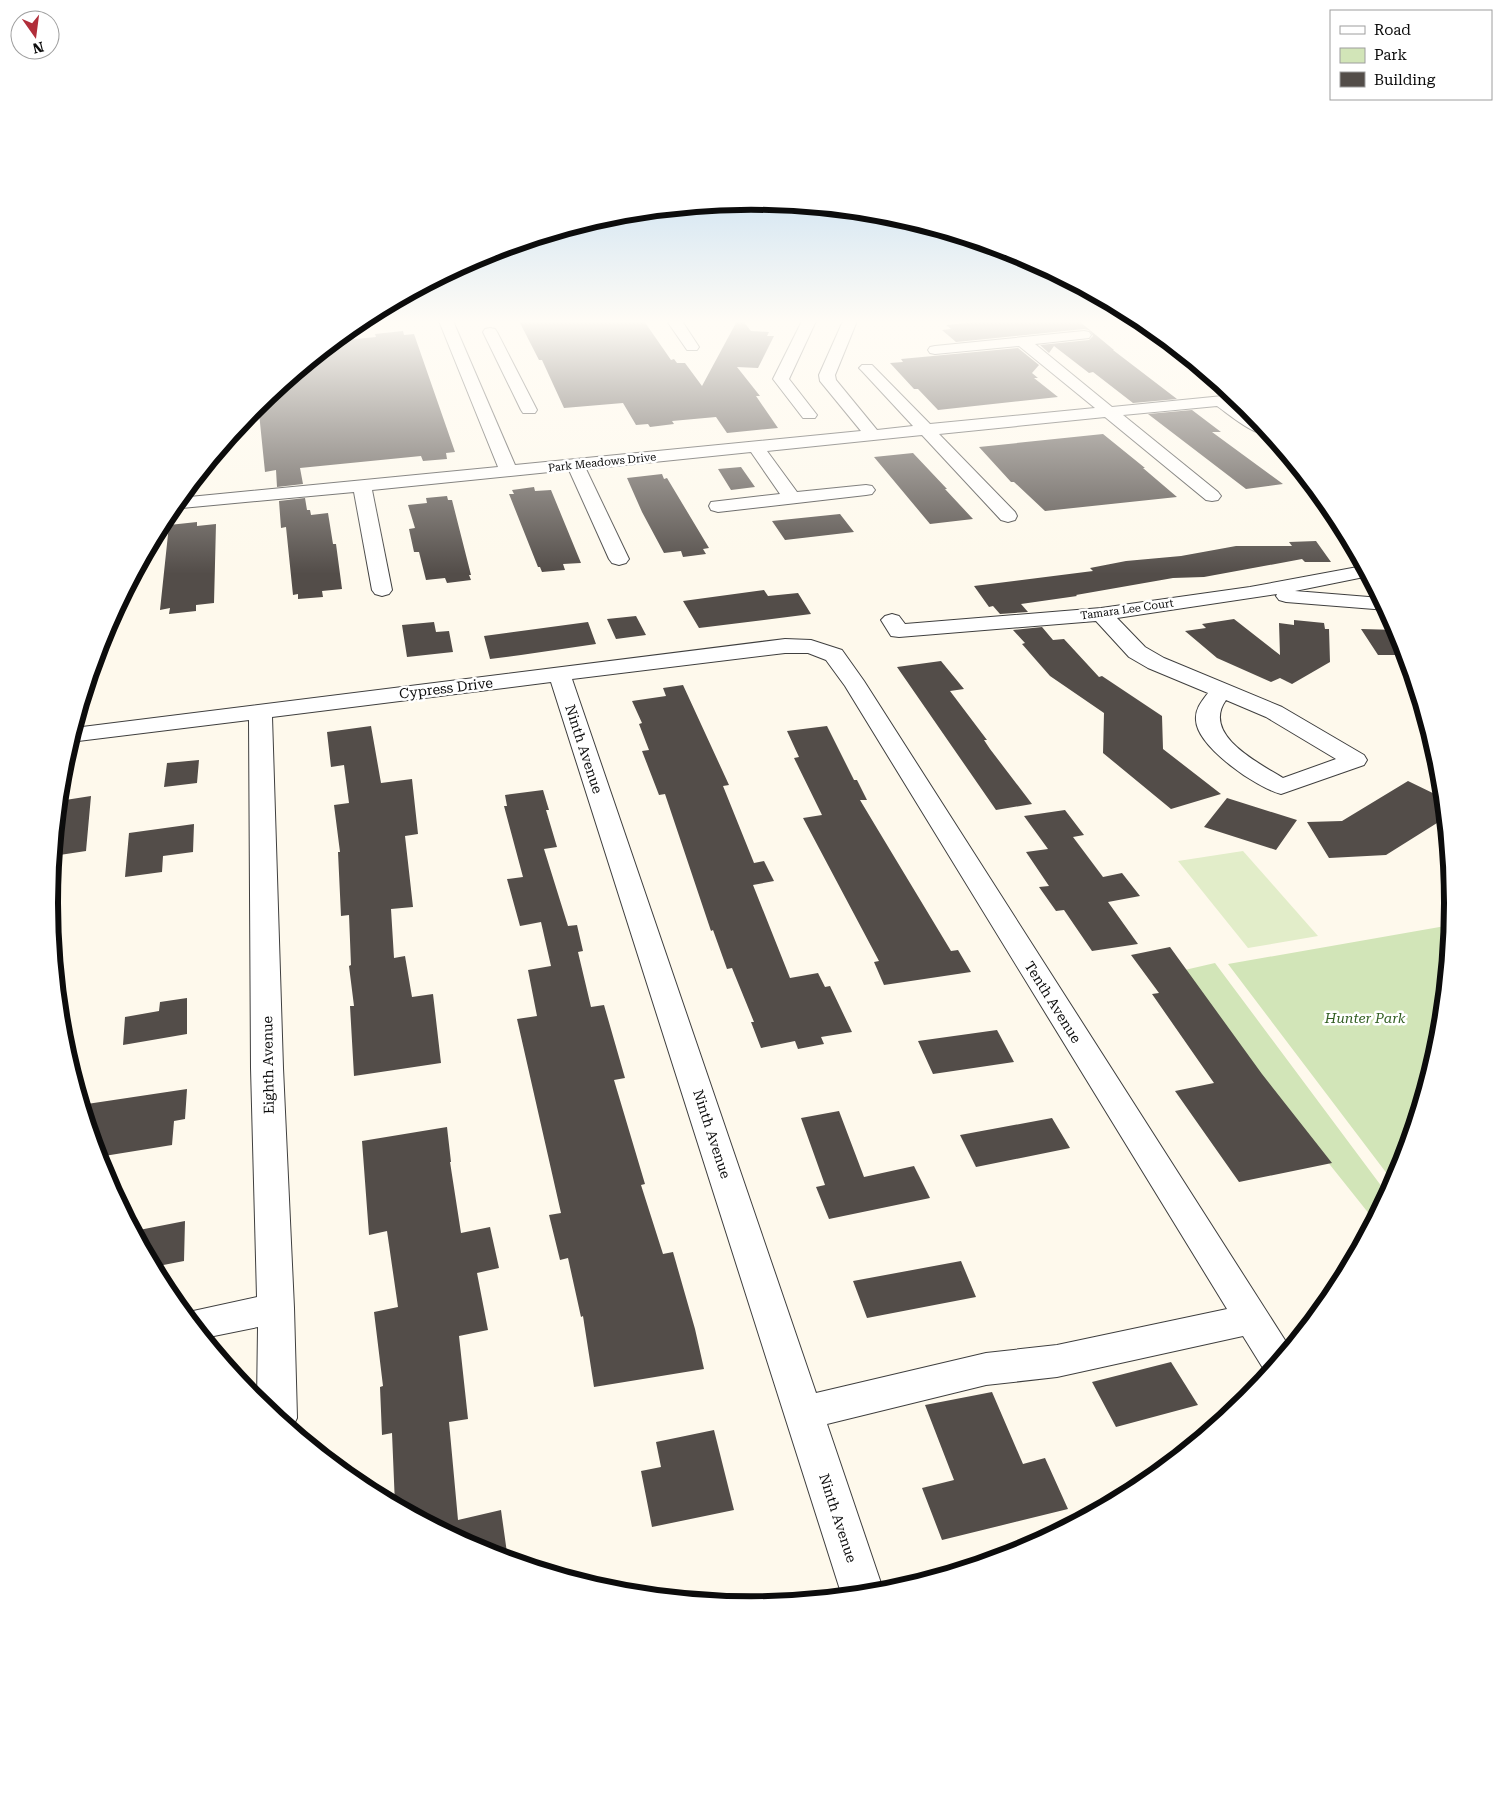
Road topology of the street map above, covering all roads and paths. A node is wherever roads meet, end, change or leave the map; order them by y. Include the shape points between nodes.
1 (481, 405) edge
2 (526, 405) edge
3 (812, 405) edge
4 (825, 405) edge
5 (848, 405) edge
6 (904, 405) edge
7 (1101, 405) edge
8 (1177, 405) edge
9 (1227, 405) edge
10 (528, 410) dead end
11 (1109, 412) junction
12 (1248, 420) edge
13 (928, 430) junction
14 (873, 435) junction
15 (635, 440) dead end
16 (756, 447) junction
17 (644, 458) junction
18 (575, 464) junction
19 (509, 471) junction
20 (362, 486) junction
21 (866, 490) dead end
22 (1212, 496) dead end
23 (792, 498) junction
24 (185, 503) edge
25 (718, 506) dead end
26 (1008, 516) dead end
27 (619, 559) dead end
28 (1360, 572) edge
29 (382, 590) dead end
30 (1250, 593) junction
31 (1377, 604) edge
32 (1101, 614) junction
33 (892, 620) dead end
34 (821, 649) joint
35 (559, 673) junction
36 (1221, 690) junction
37 (260, 711) junction
38 (79, 734) edge
39 (276, 1308) junction
40 (1251, 1319) junction
41 (200, 1324) edge
42 (1275, 1356) edge
43 (277, 1408) edge
44 (804, 1413) junction
45 (861, 1588) edge

1 - 19 street
2 - 10 street
3 - 4 street
5 - 14 street
6 - 13 street
7 - 11 street
8 - 11 street, Park Meadows Drive
9 - 12 street
11 - 13 street, Park Meadows Drive
11 - 22 street
13 - 14 street, Park Meadows Drive
13 - 26 street
14 - 16 street, Park Meadows Drive
15 - 17 street
16 - 17 street, Park Meadows Drive
16 - 23 street
17 - 18 street, Park Meadows Drive
18 - 19 street, Park Meadows Drive
18 - 27 street
19 - 20 street, Park Meadows Drive
20 - 24 street, Park Meadows Drive
20 - 29 street
21 - 23 street
23 - 25 street
28 - 30 street, Tamara Lee Court
30 - 31 street
30 - 32 street, Tamara Lee Court
32 - 33 street, Tamara Lee Court via 899,631
32 - 36 street via 1137,652
34 - 35 street, Cypress Drive via 785,646
34 - 40 street, Tenth Avenue via 834,655 856,686
35 - 37 street, Cypress Drive
35 - 44 street, Ninth Avenue
36 - 36 street via 1274,712 1355,760 1281,787 1220,744 1209,730 1208,711
37 - 38 street, Cypress Drive
37 - 39 street, Eighth Avenue via 267,1068
39 - 41 street
39 - 43 street, Eighth Avenue
40 - 42 street, Tenth Avenue
40 - 44 street via 1057,1362 986,1369
44 - 45 street, Ninth Avenue

